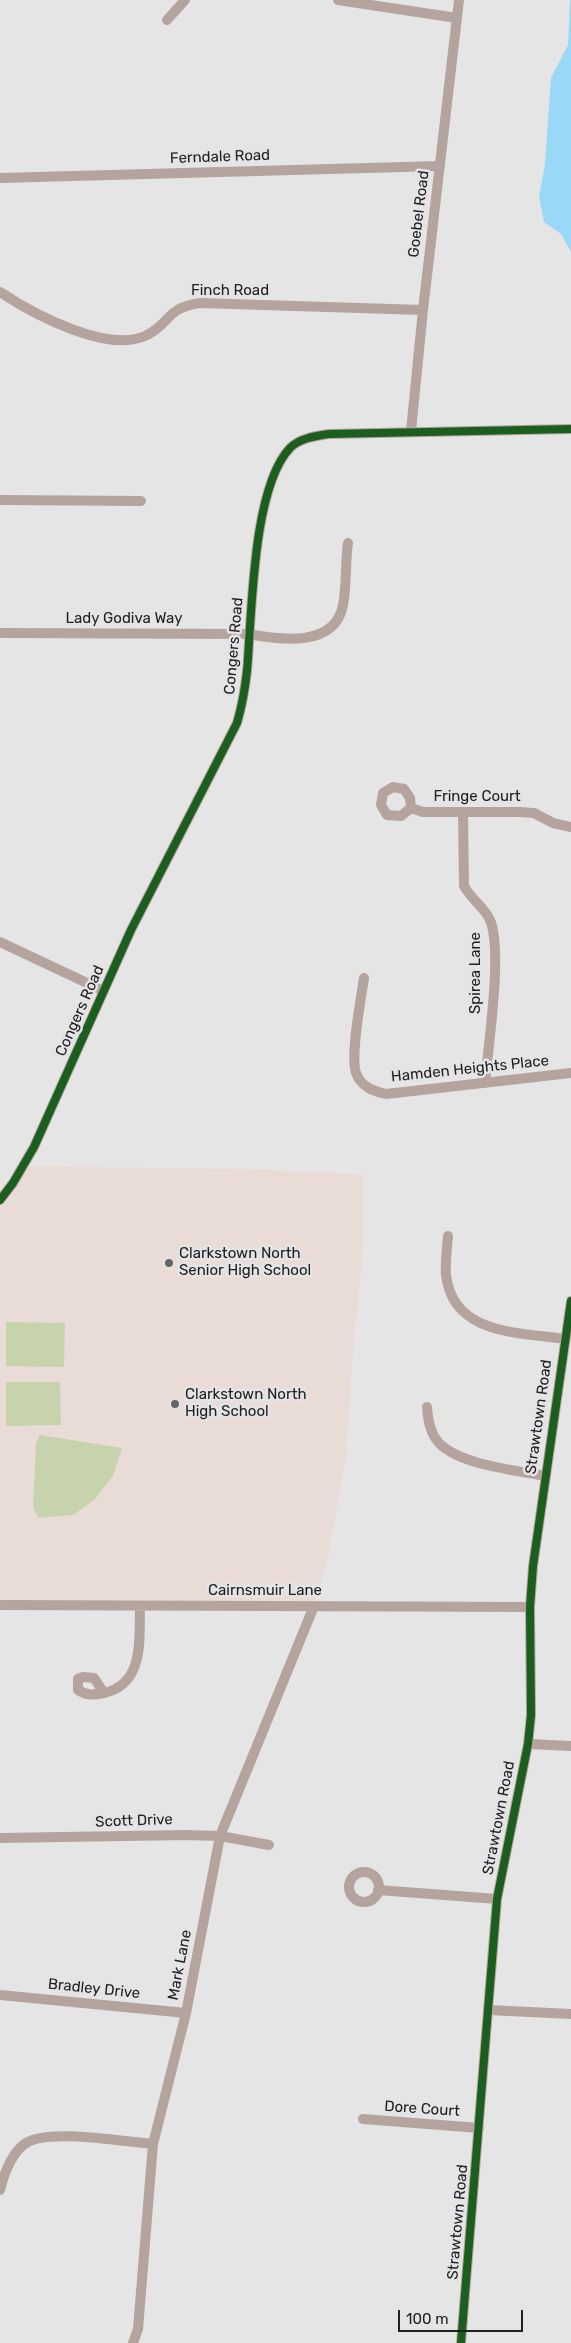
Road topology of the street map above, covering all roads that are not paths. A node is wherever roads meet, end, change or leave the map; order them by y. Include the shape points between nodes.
1 (185, 0) edge
2 (338, 0) edge
3 (460, 0) edge
4 (458, 18) junction
5 (167, 20) dead end
6 (440, 166) junction
7 (0, 178) edge
8 (0, 292) edge
9 (422, 310) junction
10 (571, 429) edge
11 (411, 431) junction
12 (0, 500) edge
13 (140, 502) dead end
14 (348, 543) dead end
15 (0, 634) edge
16 (248, 634) junction
17 (411, 808) dead end
18 (462, 812) junction
19 (571, 827) edge
20 (0, 942) edge
21 (364, 978) dead end
22 (104, 991) junction
23 (571, 1073) edge
24 (485, 1083) junction
25 (0, 1200) edge
26 (448, 1236) dead end
27 (571, 1300) edge
28 (564, 1339) junction
29 (427, 1407) dead end
30 (545, 1476) junction
31 (0, 1605) edge
32 (314, 1606) junction
33 (530, 1606) junction
34 (140, 1607) junction
35 (104, 1693) dead end
36 (528, 1744) junction
37 (571, 1746) edge
38 (220, 1836) junction
39 (0, 1838) edge
40 (269, 1845) dead end
41 (378, 1890) dead end
42 (498, 1900) junction
43 (0, 1995) edge
44 (488, 2010) junction
45 (186, 2014) junction
46 (571, 2014) edge
47 (363, 2119) dead end
48 (479, 2128) junction
49 (153, 2144) junction
50 (0, 2190) edge
51 (132, 2343) edge
52 (461, 2343) edge

1 - 5 street
2 - 4 street
3 - 4 street, Goebel Road
4 - 6 street, Goebel Road
6 - 7 street, Ferndale Road
6 - 9 street, Goebel Road
8 - 9 street, Finch Road via 55,323 122,341 137,340 151,334 174,311 200,303
9 - 11 street, Goebel Road
10 - 11 street, Congers Road
11 - 16 street, Congers Road via 329,434 301,440 282,458 267,496 254,569
12 - 13 street
14 - 16 street, Lady Godiva Way via 343,603 340,616 332,625 320,634 300,640
15 - 16 street, Lady Godiva Way
16 - 22 street, Congers Road via 245,689 237,723
17 - 18 street, Fringe Court via 423,812
18 - 19 street, Fringe Court via 534,813 553,823
18 - 24 street, Spirea Lane via 464,886 490,918 493,932 492,1007
20 - 22 street
21 - 24 street, Hamden Heights Place via 354,1056 355,1072 363,1085 386,1094
22 - 25 street, Congers Road via 34,1147
23 - 24 street, Hamden Heights Place
26 - 28 street via 446,1274 450,1294 470,1319 484,1326
27 - 28 street, Strawtown Road
28 - 30 street, Strawtown Road
29 - 30 street via 432,1432 440,1444 453,1452 470,1460
30 - 33 street, Strawtown Road via 532,1566
31 - 34 street, Cairnsmuir Lane
32 - 33 street, Cairnsmuir Lane
32 - 34 street, Cairnsmuir Lane
32 - 38 street, Mark Lane
33 - 36 street, Strawtown Road via 531,1715
34 - 35 street via 138,1660 134,1672 124,1683
36 - 37 street
36 - 42 street, Strawtown Road
38 - 39 street, Scott Drive
38 - 40 street, Scott Drive
38 - 45 street, Mark Lane
41 - 42 street
42 - 44 street, Strawtown Road
43 - 45 street, Bradley Drive
44 - 46 street
44 - 48 street, Strawtown Road
45 - 49 street, Mark Lane
47 - 48 street, Dore Court
48 - 52 street, Strawtown Road
49 - 50 street via 47,2136 25,2144 5,2168
49 - 51 street, Mark Lane via 138,2329

